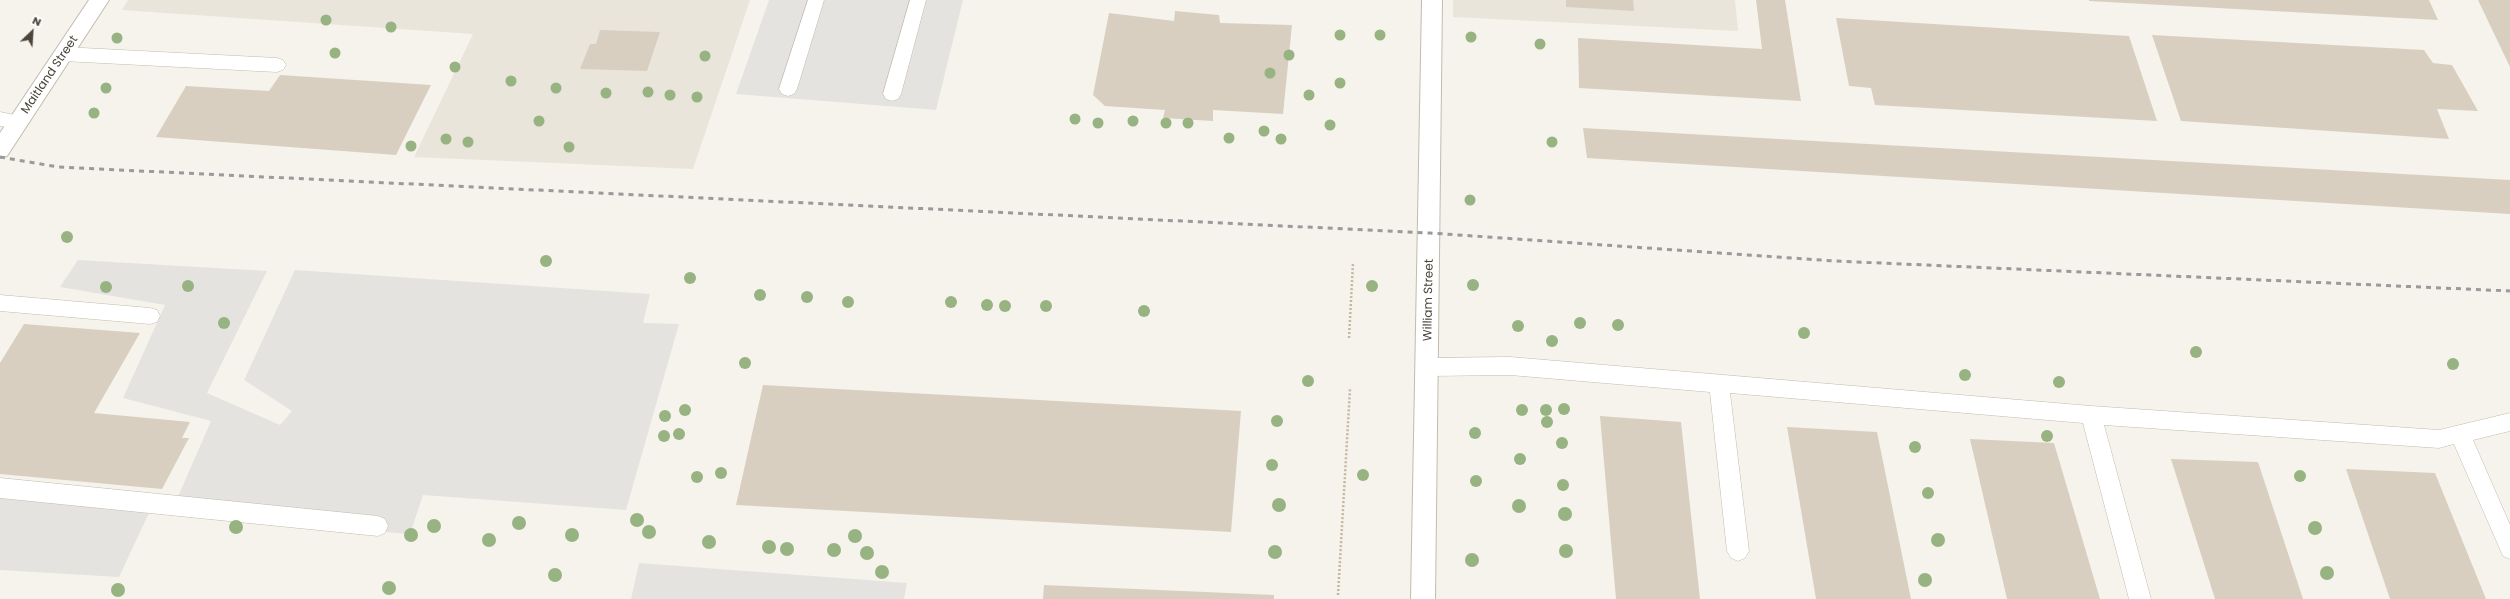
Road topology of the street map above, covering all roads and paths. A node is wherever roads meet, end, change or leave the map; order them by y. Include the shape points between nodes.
1 (99, 0) edge
2 (816, 0) edge
3 (918, 0) edge
4 (1432, 0) edge
5 (63, 54) junction
6 (277, 65) dead end
7 (788, 89) dead end
8 (892, 94) dead end
9 (9, 121) edge
10 (0, 150) edge
11 (1354, 263) dead end
12 (0, 303) edge
13 (150, 316) dead end
14 (1349, 338) dead end
15 (1428, 367) junction
16 (1719, 384) junction
17 (1350, 389) dead end
18 (2091, 415) junction
19 (2510, 422) edge
20 (2460, 434) junction
21 (0, 488) edge
22 (378, 526) dead end
23 (2510, 549) edge
24 (1738, 551) dead end
25 (1338, 595) dead end
26 (1422, 599) edge
27 (2140, 599) edge

1 - 5 street, Maitland Street
2 - 7 lane
3 - 8 lane
4 - 15 street, William Street
5 - 6 lane
5 - 9 street, Maitland Street
9 - 10 street, Maitland Street
11 - 14 path
12 - 13 lane
15 - 16 lane via 1510,366
15 - 26 street, William Street
16 - 18 lane
16 - 24 lane
17 - 25 path
18 - 20 lane via 2439,439
18 - 27 lane
19 - 20 lane
20 - 23 lane
21 - 22 lane

